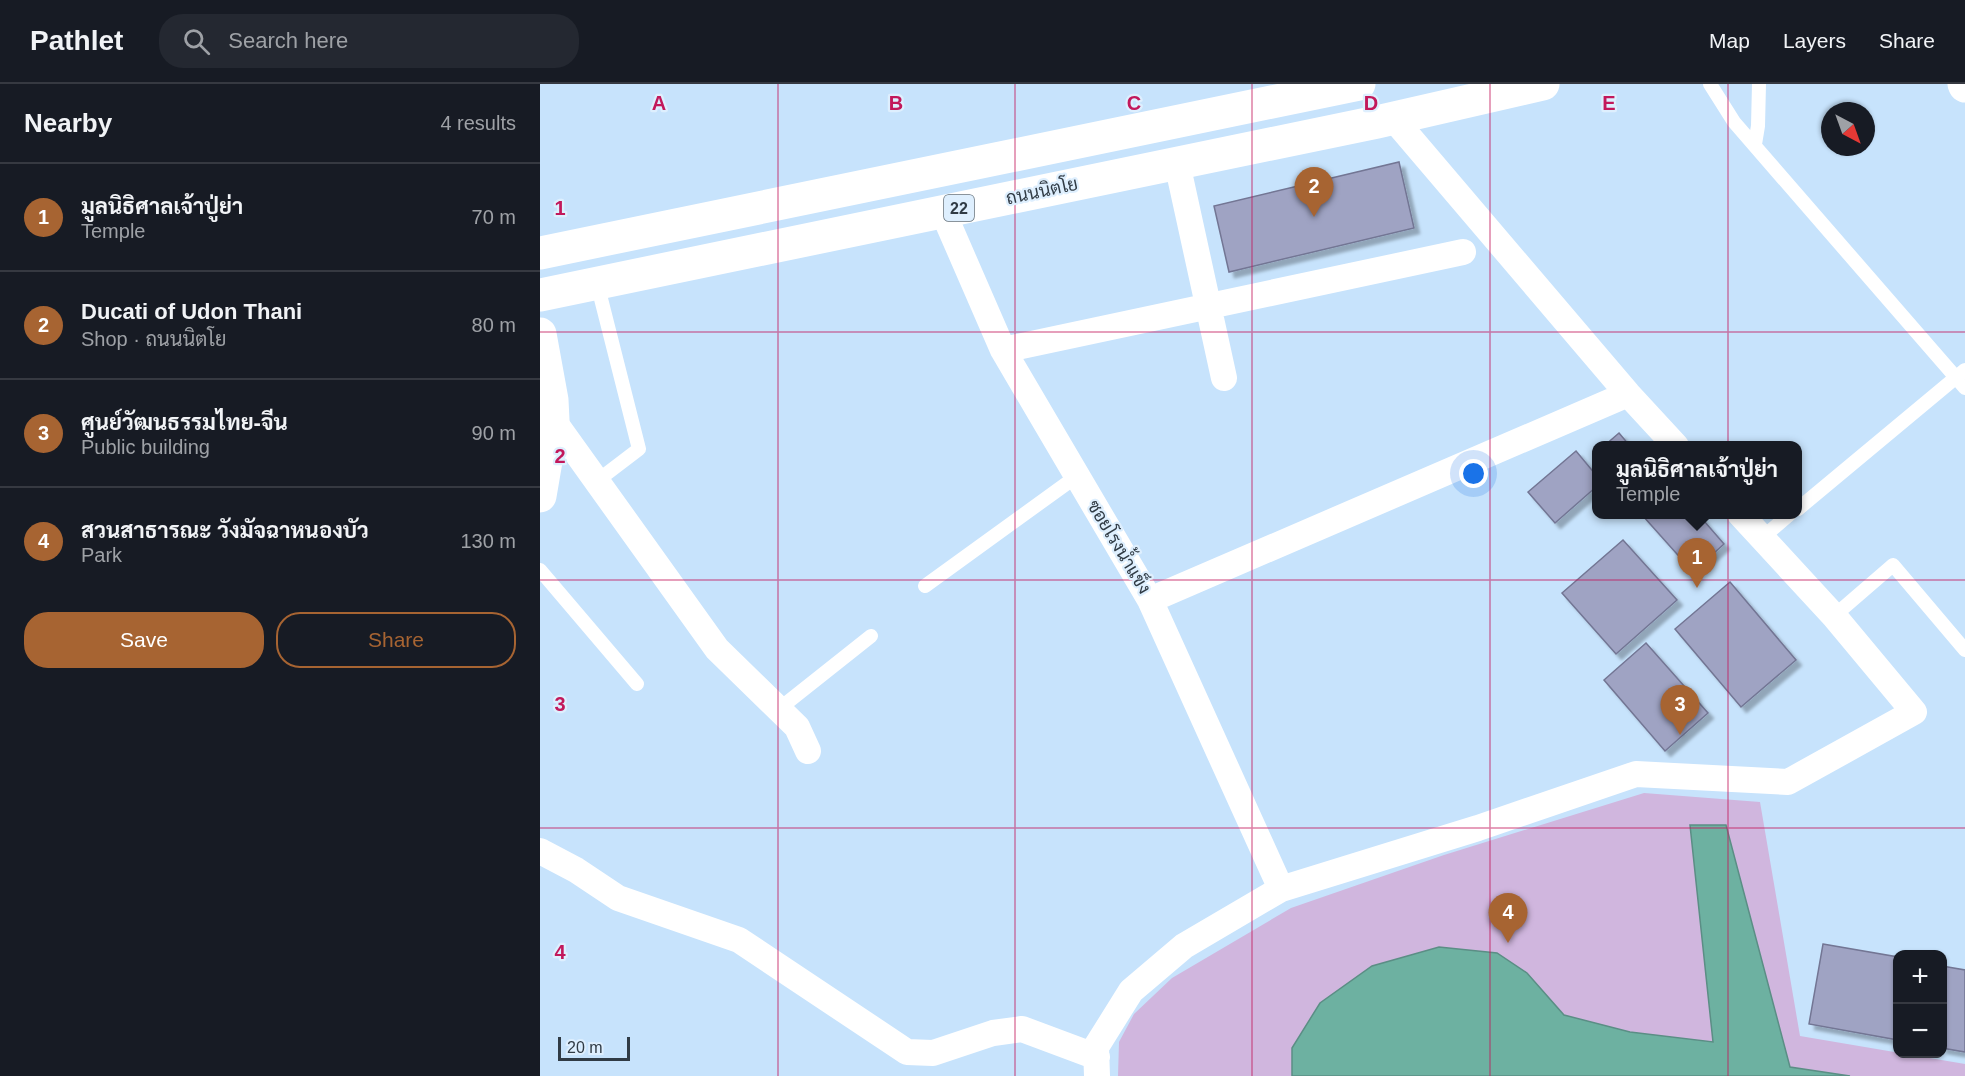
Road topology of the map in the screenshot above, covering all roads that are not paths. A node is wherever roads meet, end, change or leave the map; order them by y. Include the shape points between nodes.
1 (1359, 84) edge
2 (1543, 84) edge
3 (1710, 84) edge
4 (1759, 84) edge
5 (1385, 120) junction
6 (1755, 144) junction
7 (1177, 163) junction
8 (943, 212) junction
9 (1463, 252) dead end
10 (540, 253) edge
11 (597, 284) junction
12 (540, 295) edge
13 (1209, 306) junction
14 (540, 334) edge
15 (1004, 350) junction
16 (1224, 378) dead end
17 (1962, 379) edge
18 (1628, 394) junction
19 (553, 420) junction
20 (1671, 441) edge
21 (1077, 476) junction
22 (597, 481) junction
23 (540, 496) edge
24 (1802, 505) edge
25 (1745, 519) edge
26 (1784, 519) edge
27 (1762, 538) junction
28 (540, 570) edge
29 (926, 586) dead end
30 (1150, 600) junction
31 (1833, 616) junction
32 (871, 636) dead end
33 (1965, 650) edge
34 (637, 684) dead end
35 (779, 709) junction
36 (808, 751) dead end
37 (540, 851) edge
38 (1281, 889) junction
39 (1097, 1066) edge

1 - 10 main road, 22
2 - 5 main road, ถนนนิตโย
3 - 6 lane via 1734,122
4 - 6 lane
5 - 7 main road, ถนนนิตโย / 22
5 - 18 street
6 - 17 lane
7 - 8 main road, ถนนนิตโย / 22
7 - 13 street
8 - 11 main road, ถนนนิตโย / 22
8 - 15 street, ซอยโรงน้ำแข็ง
9 - 13 street
11 - 12 main road, ถนนนิตโย / 22
11 - 22 lane via 639,449
13 - 15 street
13 - 16 street
14 - 19 main road
15 - 21 street, ซอยโรงน้ำแข็ง
17 - 24 lane
18 - 20 street
18 - 30 street
19 - 22 street
19 - 23 main road
21 - 29 lane
21 - 30 street, ซอยโรงน้ำแข็ง
22 - 35 street via 717,649
25 - 27 street
26 - 27 lane
27 - 31 street
28 - 34 lane
30 - 38 street, ซอยโรงน้ำแข็ง
31 - 33 lane via 1893,565
31 - 38 street via 1914,712 1788,782 1636,774
32 - 35 lane
35 - 36 street via 797,727
37 - 39 street via 618,898 739,940 907,1052 933,1053 993,1033 1022,1029
38 - 39 street via 1184,946 1131,991 1096,1047

